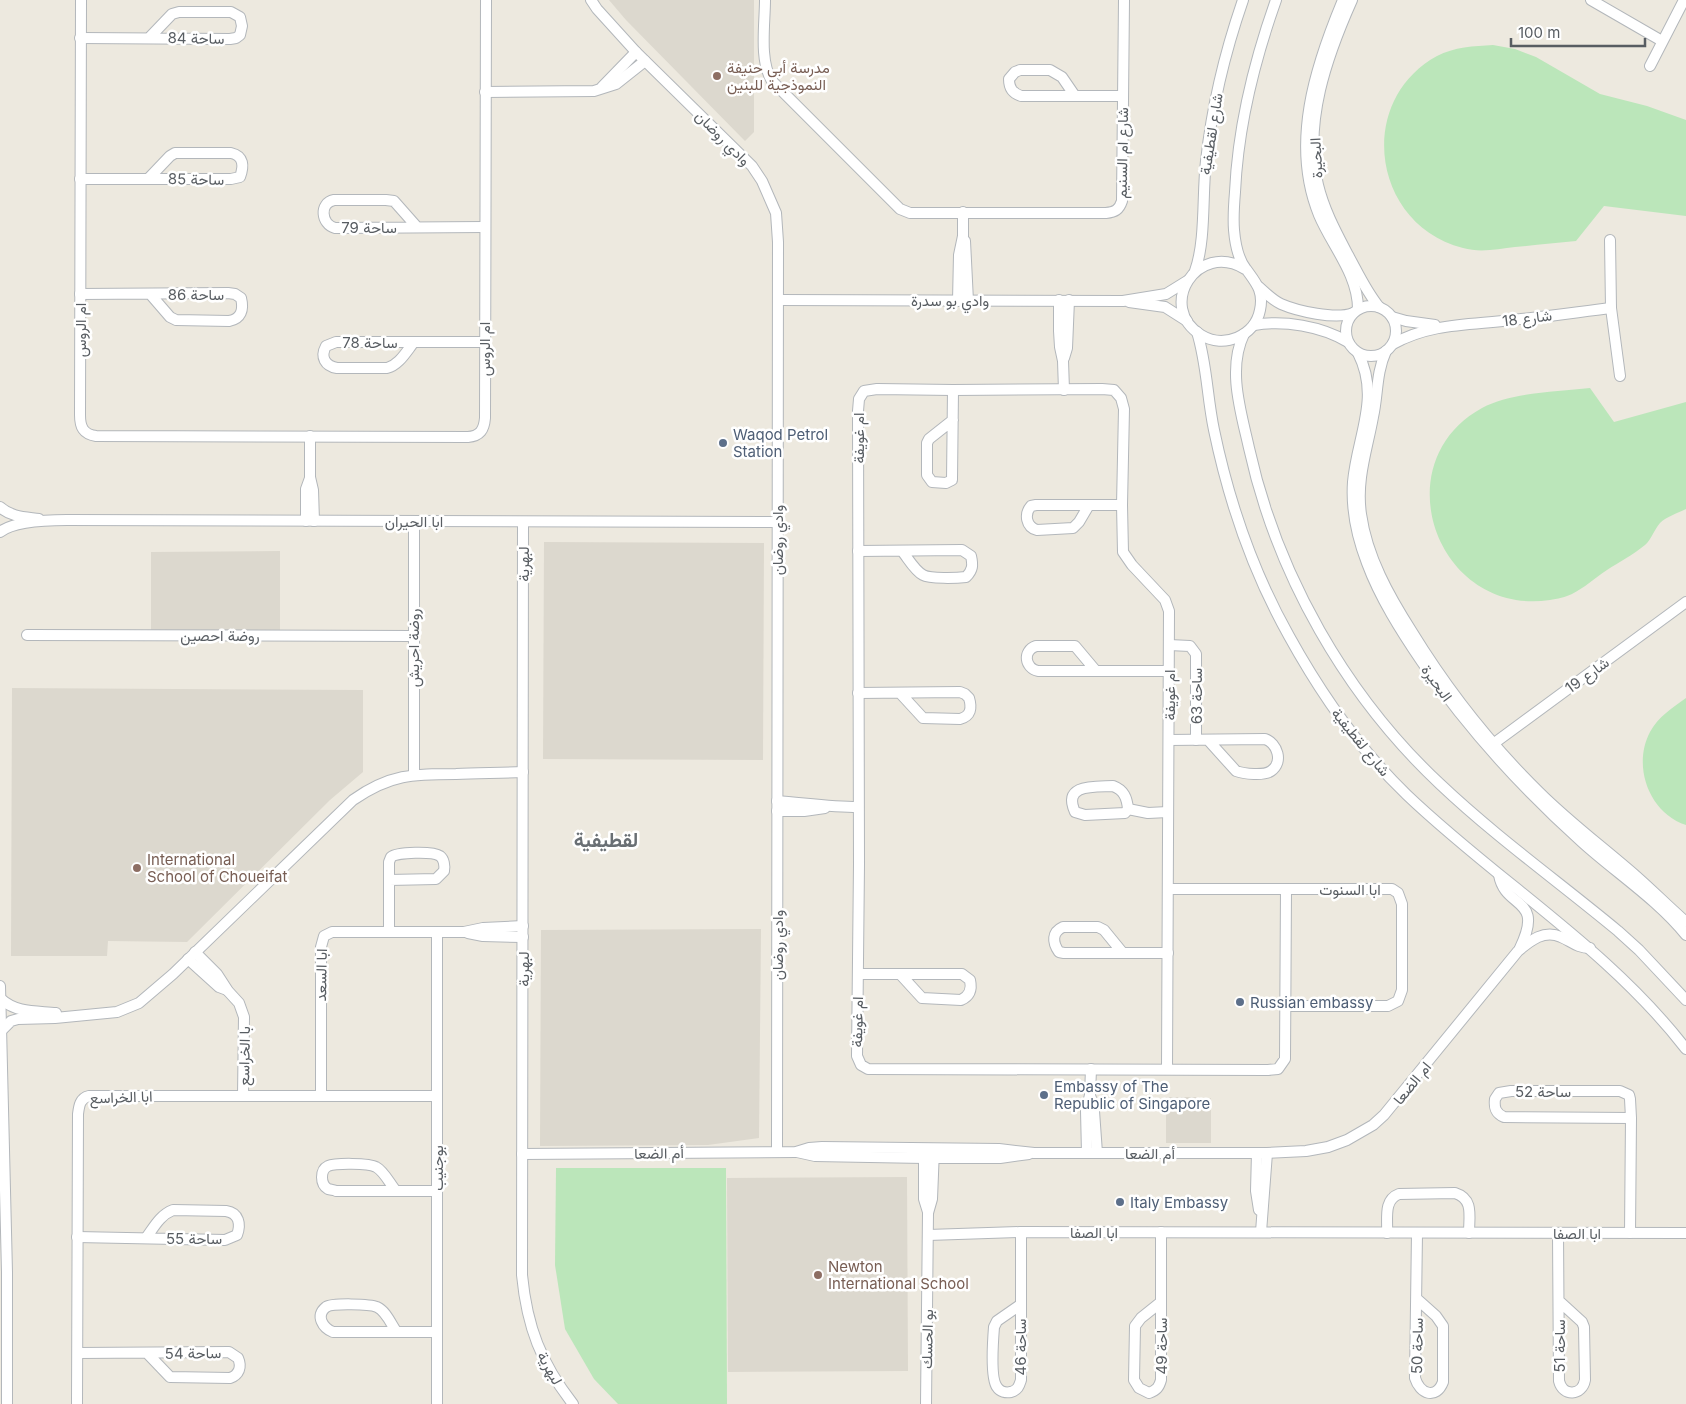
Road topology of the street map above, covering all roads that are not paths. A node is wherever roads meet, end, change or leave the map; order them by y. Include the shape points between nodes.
1 (81, 0) edge
2 (486, 0) edge
3 (591, 0) edge
4 (765, 0) edge
5 (1124, 0) edge
6 (1243, 0) edge
7 (1276, 0) edge
8 (1343, 0) edge
9 (1352, 0) edge
10 (1590, 0) edge
11 (1684, 0) edge
12 (80, 38) junction
13 (149, 38) junction
14 (1662, 41) junction
15 (636, 52) junction
16 (645, 61) junction
17 (1650, 66) dead end
18 (598, 90) junction
19 (485, 92) junction
20 (1075, 96) junction
21 (1123, 96) junction
22 (1313, 114) junction
23 (149, 178) junction
24 (80, 179) junction
25 (963, 212) junction
26 (417, 227) junction
27 (484, 227) junction
28 (1333, 234) junction
29 (1610, 240) dead end
30 (1245, 269) junction
31 (1195, 271) junction
32 (1187, 281) junction
33 (1259, 287) junction
34 (80, 294) junction
35 (151, 295) junction
36 (778, 300) junction
37 (963, 300) junction
38 (1064, 300) junction
39 (1123, 300) junction
40 (1379, 307) junction
41 (1611, 308) junction
42 (1299, 309) junction
43 (1356, 311) junction
44 (1330, 316) junction
45 (1392, 317) junction
46 (1187, 321) junction
47 (1254, 324) junction
48 (1296, 325) junction
49 (1444, 326) junction
50 (1196, 332) junction
51 (1326, 332) junction
52 (1244, 334) junction
53 (414, 342) junction
54 (484, 342) junction
55 (1348, 342) junction
56 (1390, 348) junction
57 (1358, 353) junction
58 (1620, 376) dead end
59 (953, 390) junction
60 (1064, 390) junction
61 (953, 420) junction
62 (310, 436) junction
63 (1359, 464) junction
64 (1089, 506) junction
65 (1122, 506) junction
66 (0, 507) edge
67 (50, 520) junction
68 (310, 521) junction
69 (414, 521) junction
70 (523, 522) junction
71 (777, 522) junction
72 (0, 532) edge
73 (858, 551) junction
74 (902, 551) junction
75 (1686, 602) edge
76 (27, 635) dead end
77 (413, 636) junction
78 (1169, 645) junction
79 (1096, 671) junction
80 (1169, 671) junction
81 (900, 692) junction
82 (858, 693) junction
83 (1169, 740) junction
84 (1196, 740) junction
85 (1208, 740) junction
86 (1491, 745) junction
87 (523, 772) junction
88 (414, 774) junction
89 (777, 806) junction
90 (858, 807) junction
91 (1128, 809) junction
92 (1168, 812) junction
93 (1499, 874) junction
94 (389, 880) junction
95 (1168, 889) junction
96 (1286, 889) junction
97 (1666, 909) junction
98 (1686, 922) edge
99 (389, 932) junction
100 (437, 932) junction
101 (523, 932) junction
102 (1686, 935) edge
103 (1590, 948) junction
104 (1518, 951) junction
105 (1122, 952) junction
106 (1168, 953) junction
107 (192, 955) junction
108 (858, 974) junction
109 (900, 974) junction
110 (0, 986) edge
111 (1, 998) edge
112 (1686, 1000) edge
113 (1285, 1006) junction
114 (82, 1016) junction
115 (2, 1030) junction
116 (1686, 1049) edge
117 (1167, 1069) junction
118 (1090, 1070) junction
119 (243, 1096) junction
120 (320, 1096) junction
121 (437, 1096) junction
122 (1630, 1118) junction
123 (777, 1152) junction
124 (522, 1154) junction
125 (929, 1154) junction
126 (1092, 1154) junction
127 (1262, 1154) junction
128 (396, 1191) junction
129 (437, 1191) junction
130 (1021, 1232) junction
131 (1161, 1232) junction
132 (1261, 1232) junction
133 (1388, 1233) junction
134 (1417, 1233) junction
135 (1469, 1233) junction
136 (1558, 1233) junction
137 (1686, 1233) edge
138 (1630, 1234) junction
139 (928, 1235) junction
140 (78, 1237) junction
141 (146, 1238) junction
142 (1418, 1299) junction
143 (1559, 1301) junction
144 (1161, 1302) junction
145 (1020, 1305) junction
146 (396, 1331) junction
147 (436, 1332) junction
148 (78, 1353) junction
149 (147, 1353) junction
150 (7, 1404) edge
151 (77, 1404) edge
152 (437, 1404) edge
153 (573, 1404) edge
154 (926, 1404) edge

1 - 12 street, ام الروس
2 - 19 street, ام الروس
3 - 15 street, وادي روضان
4 - 25 street, شارع ام السنيم via 766,69 772,81 900,209 910,213
5 - 21 street, شارع ام السنيم
6 - 31 street, شارع لقطيفية via 1224,62 1210,126 1201,253
7 - 30 street, شارع لقطيفية via 1258,50 1236,169 1234,226 1238,252
8 - 22 street, البحيرة via 1318,68
9 - 22 street, البحيرة via 1324,73
10 - 14 street
11 - 14 street
12 - 13 street, ساحة 84
12 - 24 street, ام الروس
13 - 13 street, ساحة 84 via 172,14 178,12 231,12 240,17 242,23 240,35 236,38
14 - 17 street
15 - 16 street, وادي روضان
15 - 18 street
16 - 18 street via 616,84
16 - 36 street, وادي روضان via 752,166 762,181 776,213
18 - 19 street
19 - 27 street, ام الروس
20 - 20 street via 1062,77 1050,70 1020,70 1009,79 1011,90 1021,96
20 - 21 street
21 - 25 street, شارع ام السنيم via 1122,201 1115,212
22 - 28 street, البحيرة via 1316,177
23 - 23 street, ساحة 85 via 175,153 231,153 237,154 242,163 240,177 231,180
23 - 24 street, ساحة 85
24 - 34 street, ام الروس
25 - 37 street via 966,255
26 - 26 street, ساحة 79 via 394,201 334,200 326,204 324,210 326,222 335,228
26 - 27 street, ساحة 79
27 - 54 street, ام الروس
28 - 40 street, البحيرة
28 - 43 street, البحيرة via 1358,295
29 - 41 street
30 - 31 street via 1220,261
30 - 33 street
31 - 32 street
32 - 39 street, وادي بو سدرة via 1166,294
32 - 46 street via 1182,297
33 - 42 street via 1280,304
33 - 47 street via 1261,303
34 - 35 street, ساحة 86
34 - 62 street, ام الروس via 80,422 89,435
35 - 35 street, ساحة 86 via 176,320 229,321 240,317 242,310 240,298 235,294
36 - 37 street, وادي بو سدرة
36 - 71 street, وادي روضان
37 - 38 street, وادي بو سدرة
38 - 39 street, وادي بو سدرة
38 - 60 street via 1067,348
39 - 46 street, وادي بو سدرة via 1165,307
40 - 43 street
40 - 45 street
41 - 49 street, شارع 18
41 - 58 street
42 - 44 street
42 - 48 street
43 - 44 street
43 - 55 street via 1346,327
44 - 51 street
45 - 49 street, شارع 18 via 1406,322
45 - 56 street via 1396,328
46 - 50 street
47 - 48 street via 1278,322
47 - 52 street
48 - 51 street
49 - 56 street, شارع 18 via 1412,334
50 - 52 street via 1216,341 1231,340
50 - 93 street, شارع لقطيفية via 1202,350 1217,443 1236,514 1258,572 1289,636 1343,722 1390,778
51 - 55 street
52 - 112 street, شارع لقطيفية via 1238,349 1236,376 1259,486 1303,598 1334,655 1403,747 1441,785 1618,931
53 - 53 street, ساحة 78 via 397,363 387,368 330,367 323,357 326,346 336,342
53 - 54 street, ساحة 78
54 - 62 street, ام الروس via 484,426 477,435
55 - 57 street
56 - 57 street via 1373,357
56 - 63 street, البحيرة via 1379,368 1374,415
57 - 63 street, البحيرة via 1369,394
59 - 60 street, ام غويفة
59 - 61 street
59 - 73 street, ام غويفة via 870,389 860,396
60 - 65 street, ام غويفة via 1112,390 1121,398 1124,409
61 - 61 street via 927,443 926,475 932,482 952,480
62 - 68 street via 313,490
63 - 86 street, البحيرة via 1361,515 1379,581 1413,642
64 - 64 street via 1073,528 1037,530 1028,524 1027,513 1031,506
64 - 65 street
65 - 78 street, ام غويفة via 1123,552 1167,605
66 - 67 street, ابا الحيران via 14,515
67 - 68 street, ابا الحيران
67 - 72 street, ابا الحيران via 5,528
68 - 69 street, ابا الحيران
69 - 70 street, ابا الحيران
69 - 77 street, روضة احريش
70 - 71 street, ابا الحيران
70 - 87 street, لبهرية
71 - 89 street, وادي روضان
73 - 74 street
73 - 82 street, ام غويفة
74 - 74 street via 923,575 929,577 961,578 971,572 971,556 962,550
75 - 86 street, شارع 19
76 - 77 street, روضة احصين
77 - 88 street, روضة احريش
78 - 80 street, ام غويفة
78 - 84 street, ساحة 63 via 1190,646 1196,654
79 - 79 street via 1075,646 1036,646 1027,655 1029,667 1038,671
79 - 80 street
80 - 83 street, ام غويفة
81 - 81 street via 920,715 928,719 960,719 969,714 969,698 960,692
81 - 82 street
82 - 90 street, ام غويفة
83 - 84 street, ساحة 63
83 - 92 street, ام غويفة
84 - 85 street, ساحة 63
85 - 85 street, ساحة 63 via 1236,772 1265,773 1275,767 1278,752 1271,741
86 - 97 street, البحيرة via 1550,807
87 - 88 street
87 - 101 street, لبهرية
88 - 107 street via 385,782 353,800
89 - 90 street via 804,811
89 - 123 street, وادي روضان
90 - 108 street, ام غويفة
91 - 91 street via 1123,792 1113,786 1084,787 1075,793 1072,800 1075,812 1085,816 1120,814
91 - 92 street
92 - 95 street, ام غويفة
93 - 103 street, شارع لقطيفية
93 - 104 street, ام الضعا via 1506,891 1523,906 1528,919 1527,933
94 - 94 street via 436,879 444,871 443,860 433,853 395,854 389,862
94 - 99 street
95 - 96 street, ابا السنوت
95 - 106 street, ام غويفة
96 - 113 street, ام غويفة
96 - 113 street, ابا السنوت via 1392,889 1398,893 1402,904 1402,990 1398,1001 1391,1005
97 - 98 street, البحيرة
97 - 102 street, البحيرة
99 - 100 street, ابا السعد
99 - 120 street, ابا السعد via 332,932 322,940
100 - 101 street, ابا السعد via 483,928
100 - 121 street, بوجنيب
101 - 124 street, لبهرية
103 - 104 street, ام الضعا via 1577,946 1561,936 1547,935 1532,939
103 - 116 street, شارع لقطيفية via 1644,1000
104 - 127 street, ام الضعا via 1393,1106 1373,1125 1328,1147
105 - 105 street via 1098,927 1064,927 1054,934 1053,940 1059,952
105 - 106 street
106 - 117 street, ام غويفة
107 - 114 street via 150,995 128,1009
107 - 119 street, با الخراسع via 223,982 239,1003 244,1018
108 - 109 street
108 - 118 street, ام غويفة via 857,1056 864,1068
109 - 109 street via 926,1000 961,1000 970,994 970,980 962,974
110 - 111 street
111 - 114 street via 11,1007 21,1010
111 - 115 street
113 - 117 street, ام غويفة via 1285,1059 1278,1069
114 - 115 street via 18,1019
115 - 150 street
117 - 118 street, ام غويفة
118 - 126 street via 1094,1112
119 - 120 street, ابا الخراسع
119 - 140 street, ابا الخراسع via 83,1098 78,1106
120 - 121 street, ابا الخراسع
121 - 129 street, بوجنيب
122 - 122 street, ساحة 52 via 1630,1099 1620,1091 1511,1091 1499,1093 1495,1099 1495,1109 1504,1117
122 - 138 street, ساحة 52
123 - 124 street, أم الضعا
123 - 125 street, أم الضعا via 815,1156
124 - 153 street, لبهرية via 525,1303 537,1344
125 - 126 street, أم الضعا via 1000,1158 1034,1153
125 - 139 street, بو الحسك via 932,1199
126 - 127 street, أم الضعا
127 - 132 street via 1256,1191
128 - 128 street via 377,1167 370,1165 334,1164 327,1166 321,1177 328,1189 336,1191
128 - 129 street
129 - 147 street, بوجنيب
130 - 131 street, ابا الصفا
130 - 139 street, ابا الصفا
130 - 145 street, ساحة 46
131 - 132 street, ابا الصفا
131 - 144 street, ساحة 49
132 - 133 street, ابا الصفا
133 - 134 street, ابا الصفا
133 - 135 street via 1388,1206 1394,1196 1455,1193 1467,1200
134 - 135 street, ابا الصفا
134 - 142 street, ساحة 50
135 - 136 street, ابا الصفا
136 - 138 street, ابا الصفا
136 - 143 street, ساحة 51
137 - 138 street, ابا الصفا
139 - 154 street, بو الحسك
140 - 141 street, ساحة 55
140 - 148 street, ابا الخراسع
141 - 141 street, ساحة 55 via 158,1221 173,1210 232,1212 240,1228 232,1238
142 - 142 street, ساحة 50 via 1443,1326 1444,1382 1439,1390 1430,1393 1418,1387 1415,1378
143 - 143 street, ساحة 51 via 1584,1327 1585,1384 1575,1392 1565,1391 1559,1381
144 - 144 street, ساحة 49 via 1135,1326 1134,1380 1139,1388 1149,1393 1155,1391 1162,1380
145 - 145 street, ساحة 46 via 994,1327 994,1381 1004,1392 1015,1390 1021,1380
146 - 146 street via 382,1310 372,1305 332,1305 322,1312 323,1326 333,1332
146 - 147 street
147 - 152 street, بوجنيب
148 - 149 street, ساحة 54
148 - 151 street, ابا الخراسع
149 - 149 street, ساحة 54 via 166,1374 174,1378 230,1378 240,1369 238,1358 229,1352

